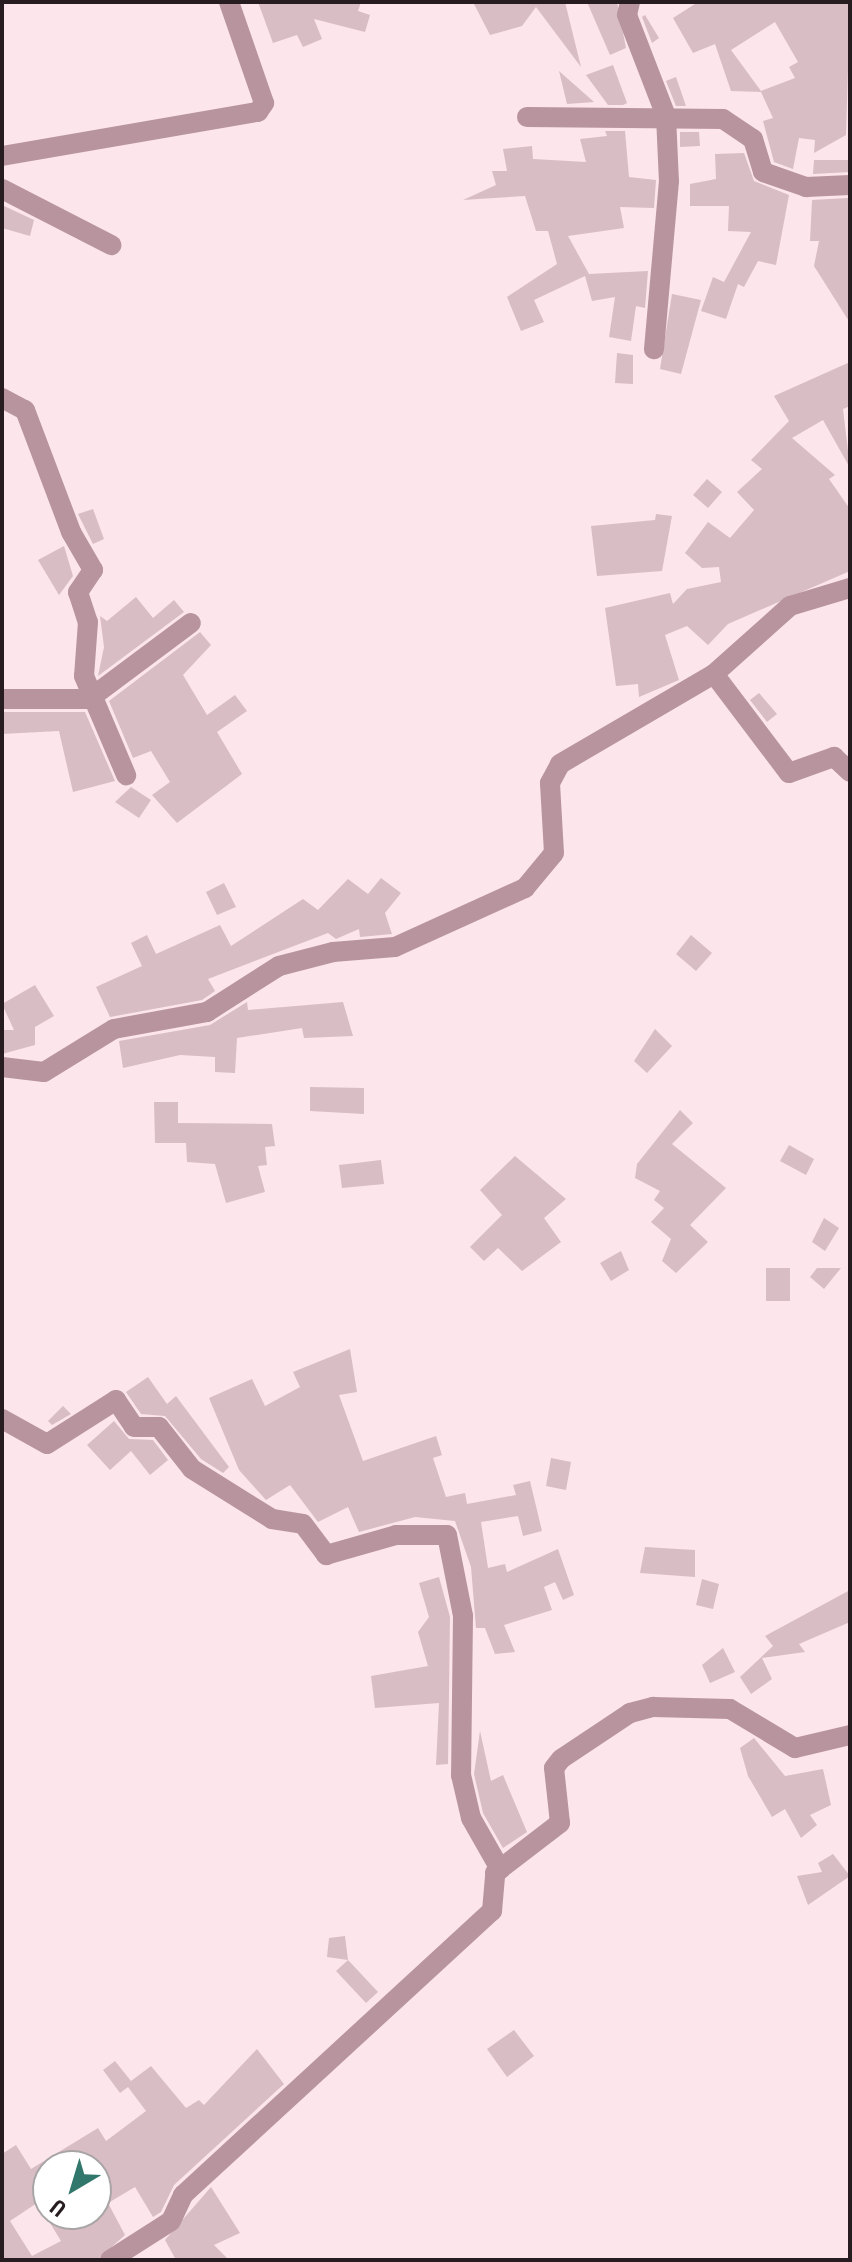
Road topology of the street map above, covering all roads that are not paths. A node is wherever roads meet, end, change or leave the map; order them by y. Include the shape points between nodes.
1 (229, 2) edge
2 (630, 2) edge
3 (666, 116) junction
4 (527, 117) dead end
5 (2, 156) edge
6 (850, 185) edge
7 (2, 189) edge
8 (111, 245) dead end
9 (654, 349) dead end
10 (2, 398) edge
11 (850, 588) edge
12 (191, 623) dead end
13 (714, 674) junction
14 (2, 699) edge
15 (89, 699) junction
16 (850, 772) edge
17 (126, 775) dead end
18 (2, 1067) edge
19 (2, 1419) edge
20 (850, 1735) edge
21 (500, 1869) junction
22 (110, 2260) edge

1 - 5 street via 264,103 258,112
2 - 3 street via 627,15
3 - 4 street
3 - 6 street via 723,119 743,129 763,172 806,187
3 - 9 street via 669,181
7 - 8 street
10 - 15 street via 25,410 71,532 93,570 78,600 88,622 83,654
11 - 13 street via 790,606
12 - 15 street
13 - 16 street via 789,773 834,757
13 - 18 street via 553,772 554,853 525,888 395,947 279,966 207,1012 114,1029 44,1072
14 - 15 street
15 - 17 street
19 - 21 street via 47,1444 116,1400 134,1427 159,1427 192,1469 272,1519 303,1524 326,1555 396,1535 447,1535 463,1616 461,1775 471,1818
20 - 21 street via 795,1748 730,1709 637,1710 561,1759 554,1768 560,1823
21 - 22 street via 490,1882 492,1911 183,2195 171,2221

